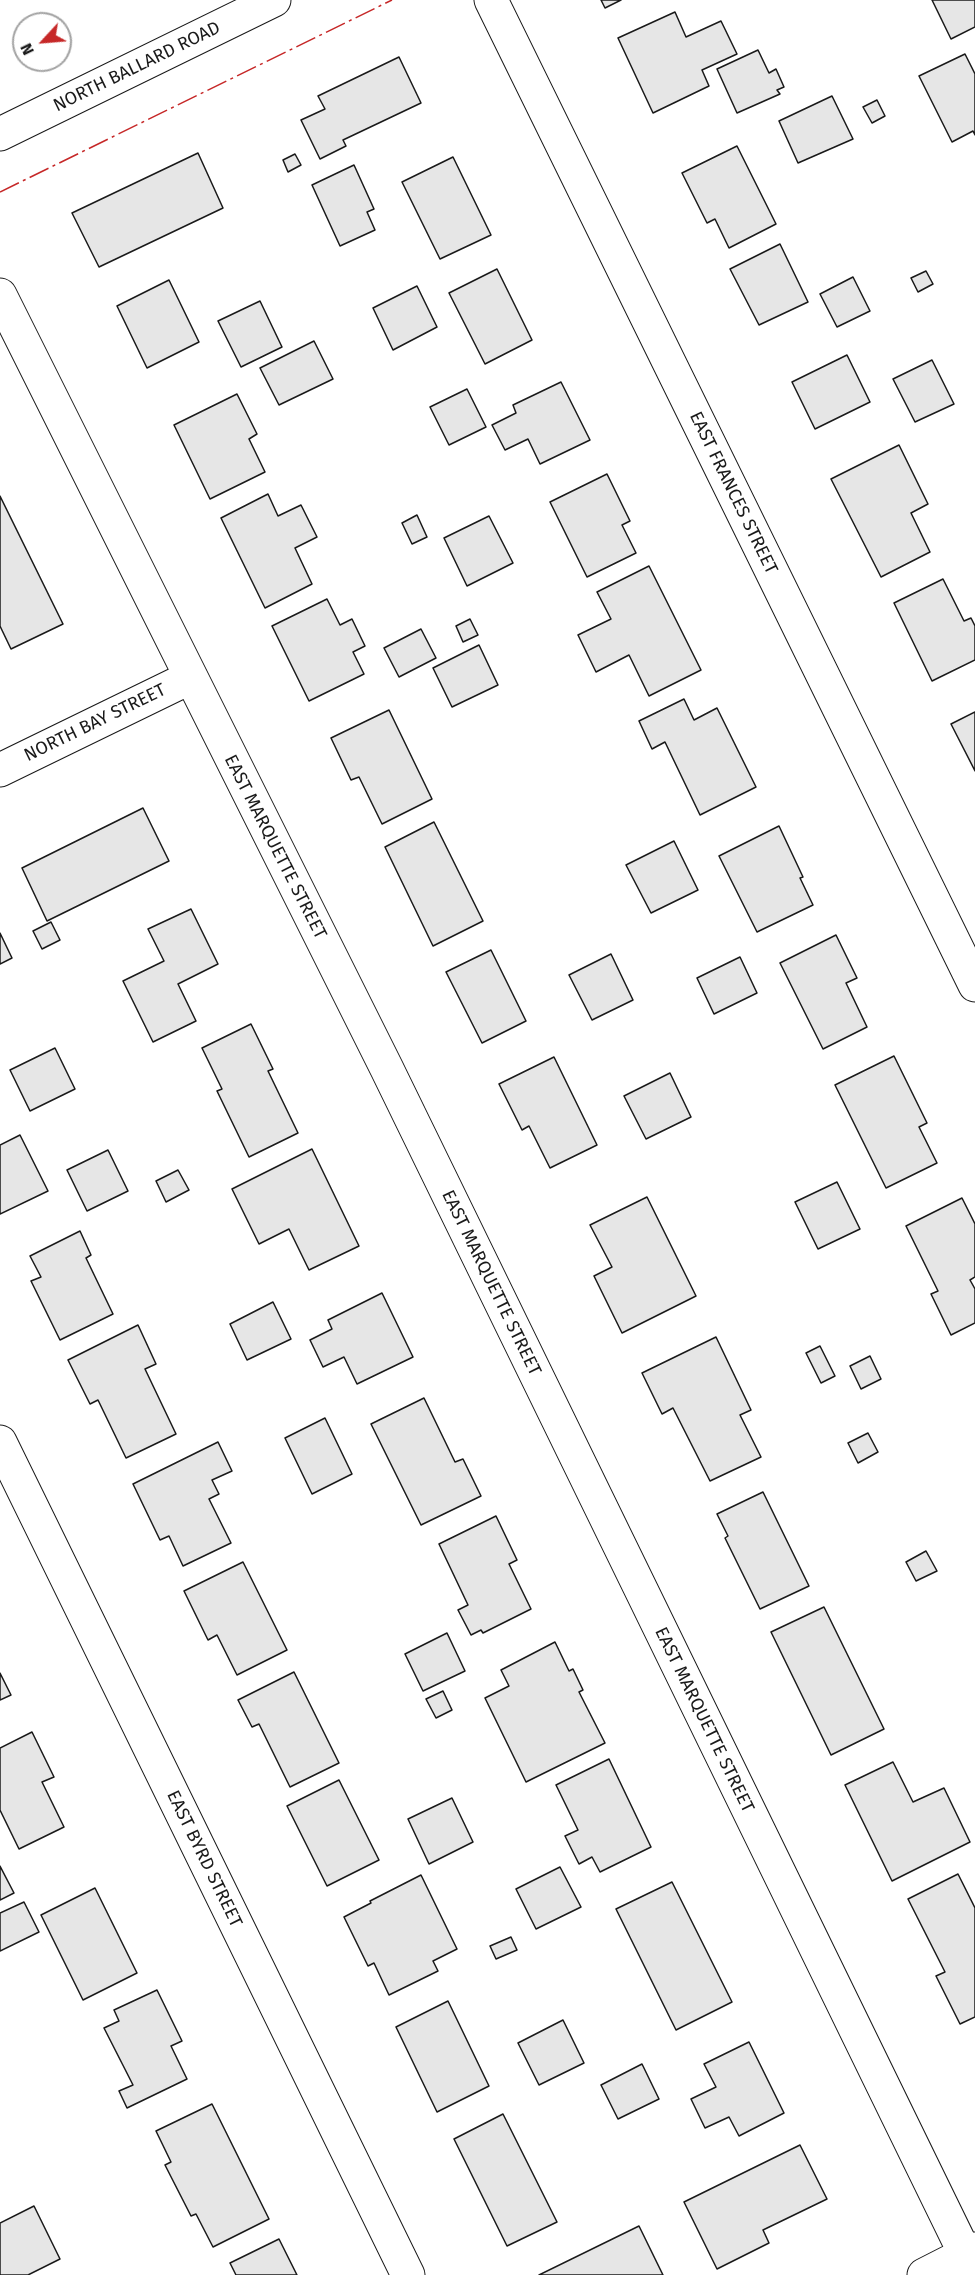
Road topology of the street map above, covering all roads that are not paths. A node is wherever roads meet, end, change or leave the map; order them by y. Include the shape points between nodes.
1 (274, 0) edge
2 (492, 0) edge
3 (0, 134) edge
4 (0, 295) edge
5 (191, 677) junction
6 (0, 770) edge
7 (975, 985) edge
8 (0, 1442) edge
9 (972, 2259) edge
10 (408, 2275) edge
11 (924, 2275) edge

1 - 3 street, NORTH BALLARD ROAD
2 - 7 street, EAST FRANCES STREET
4 - 5 street, EAST MARQUETTE STREET
5 - 6 street, NORTH BAY STREET
5 - 9 street, EAST MARQUETTE STREET
8 - 10 street, EAST BYRD STREET
9 - 11 street

